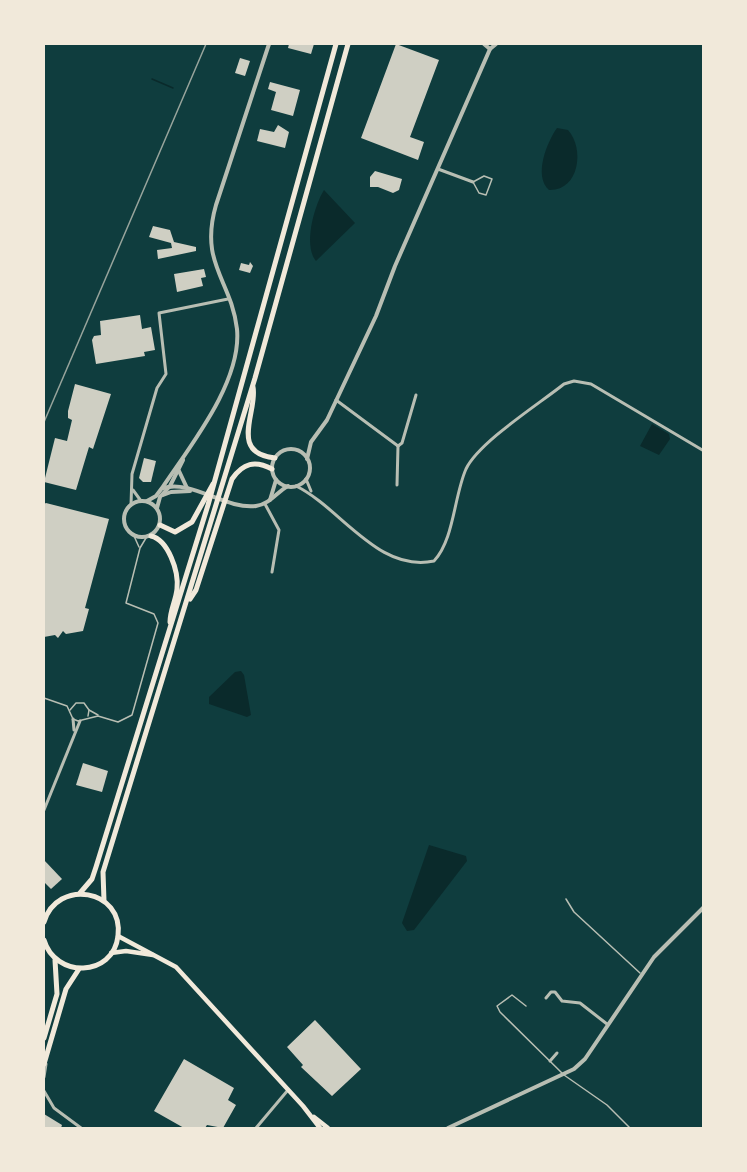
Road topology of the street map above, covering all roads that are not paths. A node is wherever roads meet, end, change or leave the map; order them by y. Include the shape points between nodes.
1 (269, 44) edge
2 (336, 44) edge
3 (348, 44) edge
4 (484, 44) edge
5 (496, 44) edge
6 (490, 49) junction
7 (438, 169) junction
8 (473, 182) junction
9 (228, 299) junction
10 (253, 385) junction
11 (416, 395) dead end
12 (336, 400) junction
13 (311, 442) junction
14 (398, 446) junction
15 (298, 451) junction
16 (704, 451) edge
17 (184, 456) junction
18 (275, 458) junction
19 (307, 459) junction
20 (272, 469) junction
21 (178, 471) junction
22 (306, 479) junction
23 (276, 480) junction
24 (214, 483) junction
25 (170, 486) junction
26 (288, 486) junction
27 (296, 486) junction
28 (398, 486) dead end
29 (162, 488) junction
30 (132, 489) junction
31 (187, 489) junction
32 (194, 491) junction
33 (311, 493) junction
34 (160, 497) junction
35 (270, 500) junction
36 (144, 501) junction
37 (265, 504) junction
38 (131, 505) junction
39 (157, 508) junction
40 (160, 525) junction
41 (134, 536) junction
42 (148, 537) junction
43 (140, 548) junction
44 (272, 572) dead end
45 (186, 605) junction
46 (170, 628) junction
47 (44, 698) edge
48 (70, 710) junction
49 (89, 710) junction
50 (98, 716) junction
51 (88, 717) junction
52 (74, 719) junction
53 (79, 721) junction
54 (74, 732) junction
55 (44, 810) edge
56 (80, 893) junction
57 (566, 899) dead end
58 (104, 901) junction
59 (704, 907) edge
60 (44, 922) edge
61 (118, 936) junction
62 (44, 940) edge
63 (45, 947) edge
64 (111, 953) junction
65 (156, 955) junction
66 (56, 960) junction
67 (79, 969) junction
68 (641, 974) junction
69 (546, 998) dead end
70 (526, 1006) dead end
71 (608, 1024) junction
72 (44, 1038) edge
73 (47, 1052) junction
74 (557, 1053) dead end
75 (550, 1061) junction
76 (44, 1065) edge
77 (564, 1075) junction
78 (44, 1077) edge
79 (288, 1090) junction
80 (44, 1091) edge
81 (310, 1114) junction
82 (81, 1128) edge
83 (255, 1128) edge
84 (320, 1128) edge
85 (328, 1128) edge
86 (446, 1128) edge
87 (630, 1128) edge

1 - 9 street via 212,225 214,263
2 - 24 main road
3 - 10 main road
4 - 6 street
5 - 6 street
6 - 7 street
7 - 8 street
7 - 12 street
8 - 8 lane via 479,193 486,195 492,179 483,176
9 - 17 street via 237,330 235,358 209,416
9 - 30 street via 159,313 166,374 157,388 132,474
10 - 18 main road via 255,395 246,428 249,440 262,455
10 - 45 main road
11 - 14 street
12 - 13 street
12 - 14 street
13 - 15 street
13 - 19 street
14 - 28 street
15 - 18 street via 285,450
15 - 19 street
16 - 33 street via 600,388 574,381 564,384 474,458 462,480 444,545 435,561 417,563 383,552
17 - 21 street
17 - 29 street
18 - 20 street
19 - 22 street
20 - 23 street
20 - 45 main road via 250,463 236,472 196,590
21 - 25 street
21 - 31 street
22 - 27 street
22 - 33 street
23 - 26 street
23 - 35 street
24 - 40 main road via 186,528 176,532
24 - 46 main road
25 - 29 street
25 - 31 street
25 - 34 street
26 - 27 street
26 - 35 street
27 - 33 street
29 - 36 street
30 - 36 street
30 - 38 street
31 - 32 street
32 - 34 street via 171,492
32 - 37 street via 246,506
34 - 39 street
35 - 37 street
36 - 38 street
36 - 39 street
37 - 44 street via 279,530
38 - 41 street via 123,521
39 - 40 street
40 - 42 street
41 - 42 street
41 - 43 lane
42 - 43 lane
42 - 46 main road via 165,546 177,576
43 - 50 lane via 126,603 154,614 158,623 132,715 118,722
45 - 58 main road via 103,872
46 - 56 main road via 94,874
47 - 48 lane
48 - 49 lane via 81,702
48 - 52 lane
49 - 50 lane
49 - 51 lane
50 - 51 lane
51 - 53 lane
52 - 53 lane
52 - 54 street
53 - 54 street
54 - 55 street
56 - 58 main road
56 - 60 main road via 59,899
57 - 68 lane via 574,912
58 - 61 main road via 116,916
59 - 68 street
61 - 64 main road
61 - 65 main road
62 - 63 main road
63 - 66 main road
64 - 65 main road
64 - 67 main road via 103,962
65 - 79 main road via 176,967
66 - 67 main road
66 - 72 main road via 57,994
67 - 73 main road via 66,989
68 - 71 street
69 - 71 street via 555,992 562,1001 580,1003
70 - 75 lane via 512,995 497,1006
71 - 77 street via 585,1059
73 - 76 main road
73 - 78 street
74 - 75 street
75 - 77 lane
77 - 86 street
77 - 87 lane via 607,1105
79 - 81 main road
79 - 83 street
80 - 82 street via 50,1104
81 - 84 main road
81 - 85 main road

